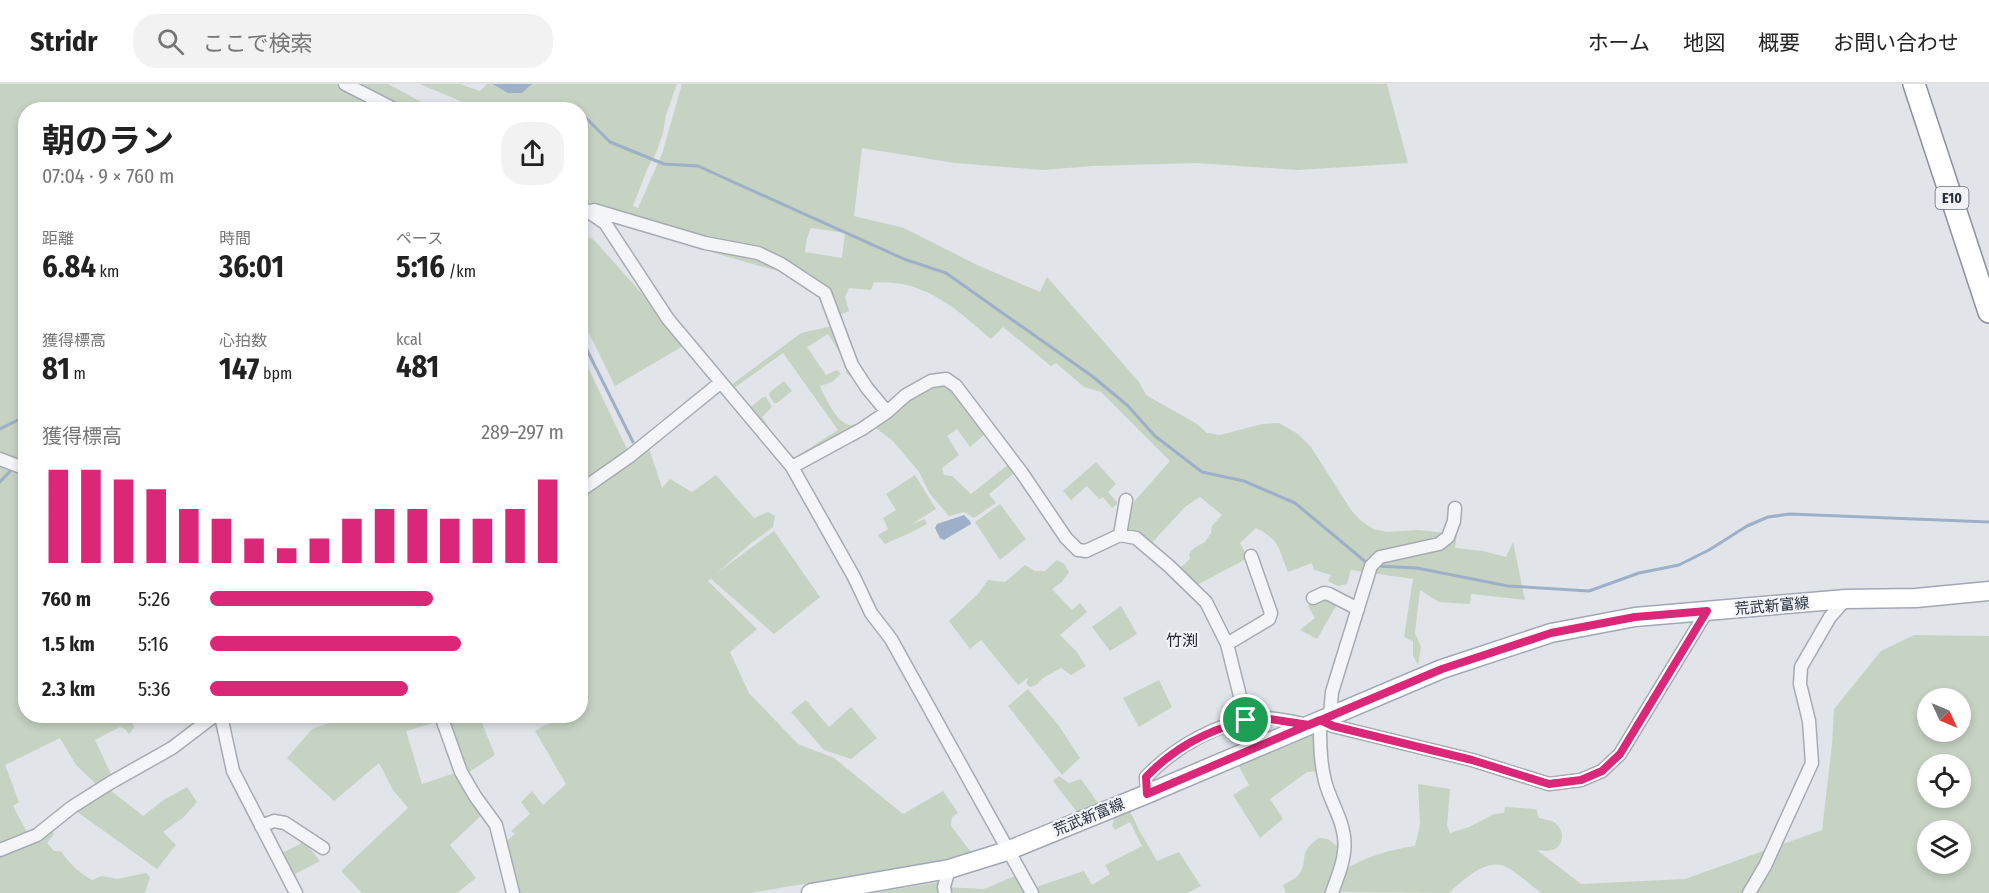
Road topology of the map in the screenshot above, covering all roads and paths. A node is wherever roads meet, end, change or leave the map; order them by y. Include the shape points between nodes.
1 (345, 84) edge
2 (1914, 84) edge
3 (380, 102) edge
4 (588, 208) edge
5 (588, 211) edge
6 (1989, 312) edge
7 (720, 383) junction
8 (887, 412) junction
9 (792, 467) junction
10 (588, 485) edge
11 (1126, 500) dead end
12 (1455, 508) dead end
13 (1120, 535) junction
14 (1251, 556) dead end
15 (1989, 591) edge
16 (1313, 598) dead end
17 (1846, 599) junction
18 (1358, 609) junction
19 (1707, 611) junction
20 (1227, 645) junction
21 (1246, 720) junction
22 (1320, 720) junction
23 (205, 723) edge
24 (223, 723) edge
25 (444, 723) edge
26 (1147, 794) junction
27 (261, 826) junction
28 (323, 848) dead end
29 (0, 850) edge
30 (1007, 851) junction
31 (949, 869) junction
32 (296, 893) edge
33 (513, 893) edge
34 (811, 893) edge
35 (945, 893) edge
36 (1032, 893) edge
37 (1332, 893) edge
38 (1749, 893) edge

1 - 3 street
2 - 6 highway, E10
4 - 8 street via 705,243 758,253 825,293 852,365
5 - 7 street via 605,223 668,319
7 - 9 street
7 - 10 street
8 - 9 street
8 - 13 street via 906,395 932,381 946,379 956,386 1078,550 1086,551
9 - 30 street
11 - 13 street
12 - 18 street via 1448,537 1439,544 1380,557 1371,566
13 - 20 street via 1136,538 1206,602
14 - 20 street via 1271,613 1269,619
15 - 17 main road, 荒武新富線
16 - 18 street via 1329,594
17 - 19 main road, 荒武新富線
17 - 38 street via 1830,617 1801,667 1812,763
18 - 22 street
19 - 22 main road, 荒武新富線 via 1635,617 1551,633 1442,669
19 - 22 street via 1620,754 1602,771 1581,780 1549,784
20 - 21 street
21 - 22 street
21 - 26 street via 1181,746 1146,777
22 - 26 main road, 荒武新富線
22 - 37 street via 1324,780 1344,834 1345,852
23 - 29 street via 172,748 72,807 37,835
24 - 27 street via 233,771
25 - 33 street via 461,772 496,825
26 - 30 main road, 荒武新富線
27 - 28 street via 274,821 285,823
27 - 32 street
30 - 31 main road, 荒武新富線
30 - 36 street
31 - 34 main road, 荒武新富線
31 - 35 street

